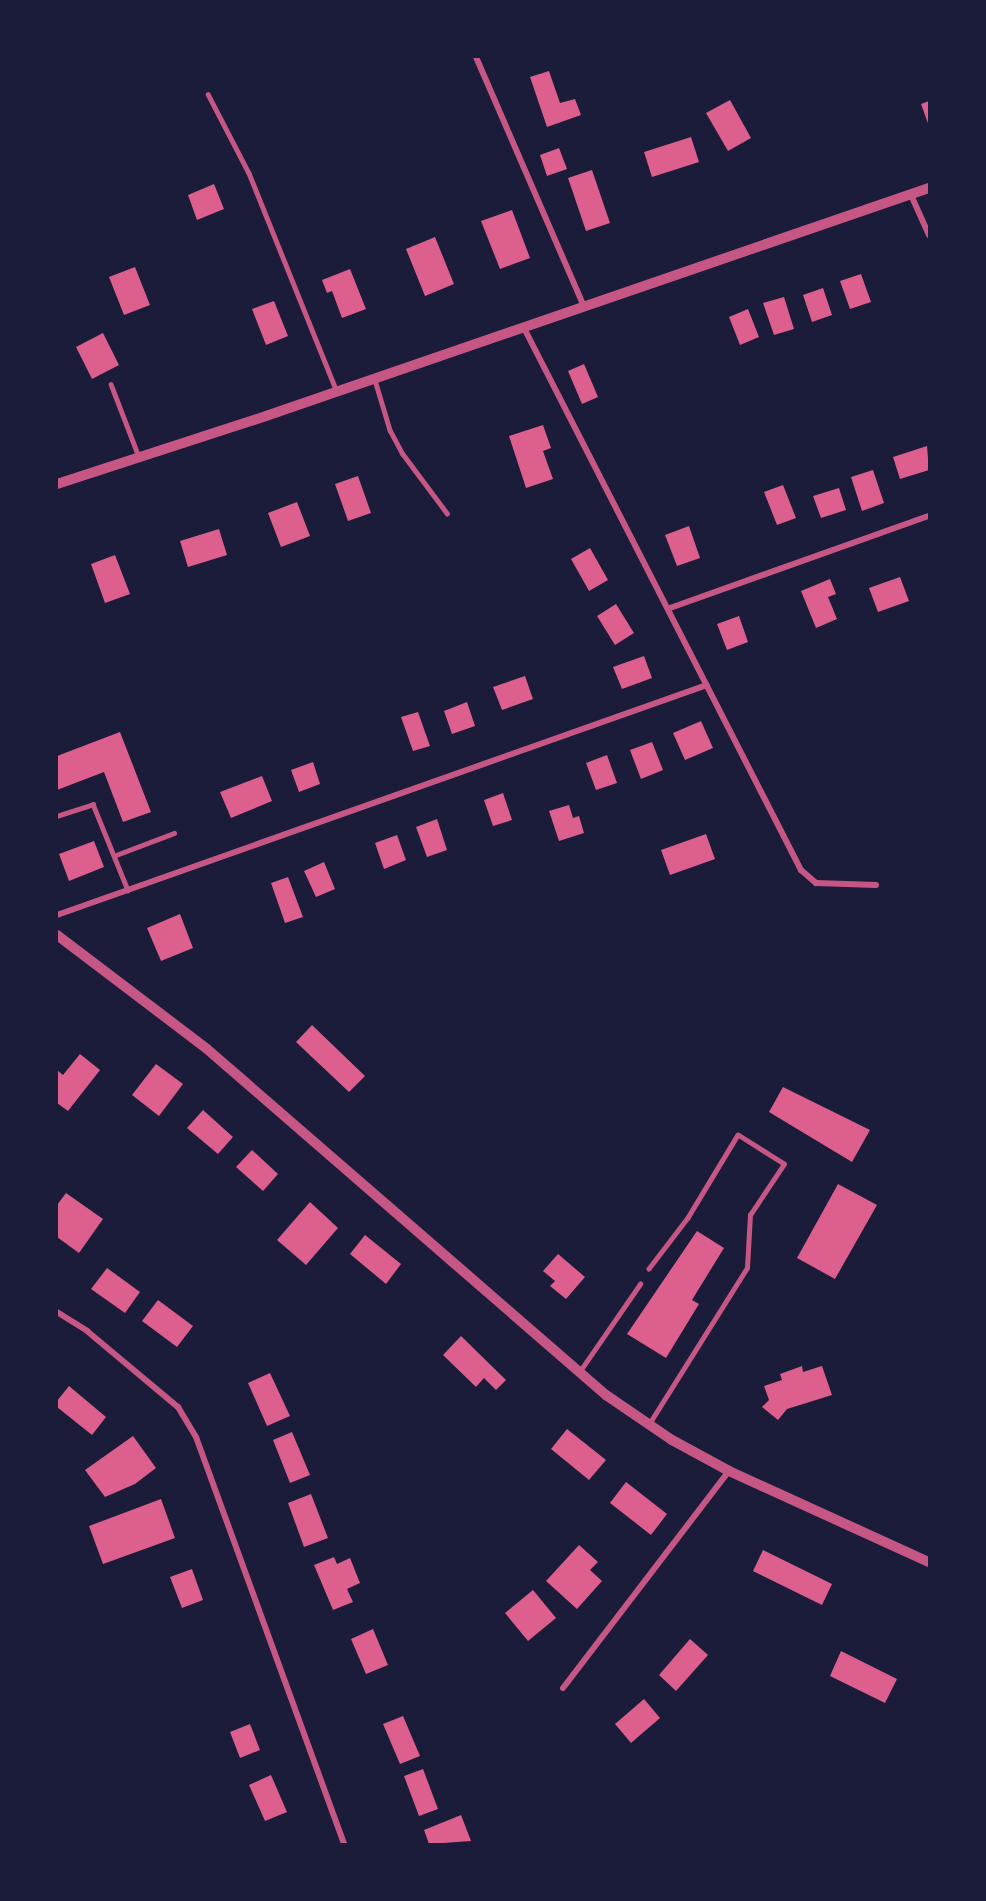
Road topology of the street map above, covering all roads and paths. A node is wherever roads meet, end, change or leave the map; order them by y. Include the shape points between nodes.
1 (477, 57) edge
2 (208, 94) dead end
3 (929, 188) edge
4 (911, 195) junction
5 (929, 235) edge
6 (585, 308) junction
7 (524, 328) junction
8 (375, 379) junction
9 (111, 384) dead end
10 (337, 392) junction
11 (139, 457) junction
12 (57, 484) edge
13 (447, 513) dead end
14 (929, 516) edge
15 (670, 608) junction
16 (707, 685) junction
17 (57, 816) edge
18 (174, 833) dead end
19 (116, 855) junction
20 (876, 885) dead end
21 (128, 890) junction
22 (57, 915) edge
23 (57, 935) edge
24 (649, 1269) dead end
25 (640, 1284) dead end
26 (57, 1312) edge
27 (578, 1373) junction
28 (649, 1425) junction
29 (729, 1471) junction
30 (929, 1562) edge
31 (563, 1688) dead end
32 (344, 1844) edge

1 - 6 street
2 - 10 lane via 249,172
3 - 4 street
4 - 5 street
4 - 6 street
6 - 7 street
7 - 8 street
7 - 15 street
8 - 10 street
8 - 13 lane via 399,446
9 - 11 lane
10 - 11 street
11 - 12 street
14 - 15 street
15 - 16 street
16 - 20 street via 801,870 816,883
16 - 21 street
17 - 19 lane via 93,804
18 - 19 lane
19 - 21 lane
21 - 22 street
23 - 27 street via 215,1057 383,1198
24 - 28 lane via 688,1218 738,1136 784,1164 750,1215 747,1268
25 - 27 lane
26 - 32 street via 87,1331 178,1407 195,1437
27 - 28 street
28 - 29 street
29 - 30 street
29 - 31 street

